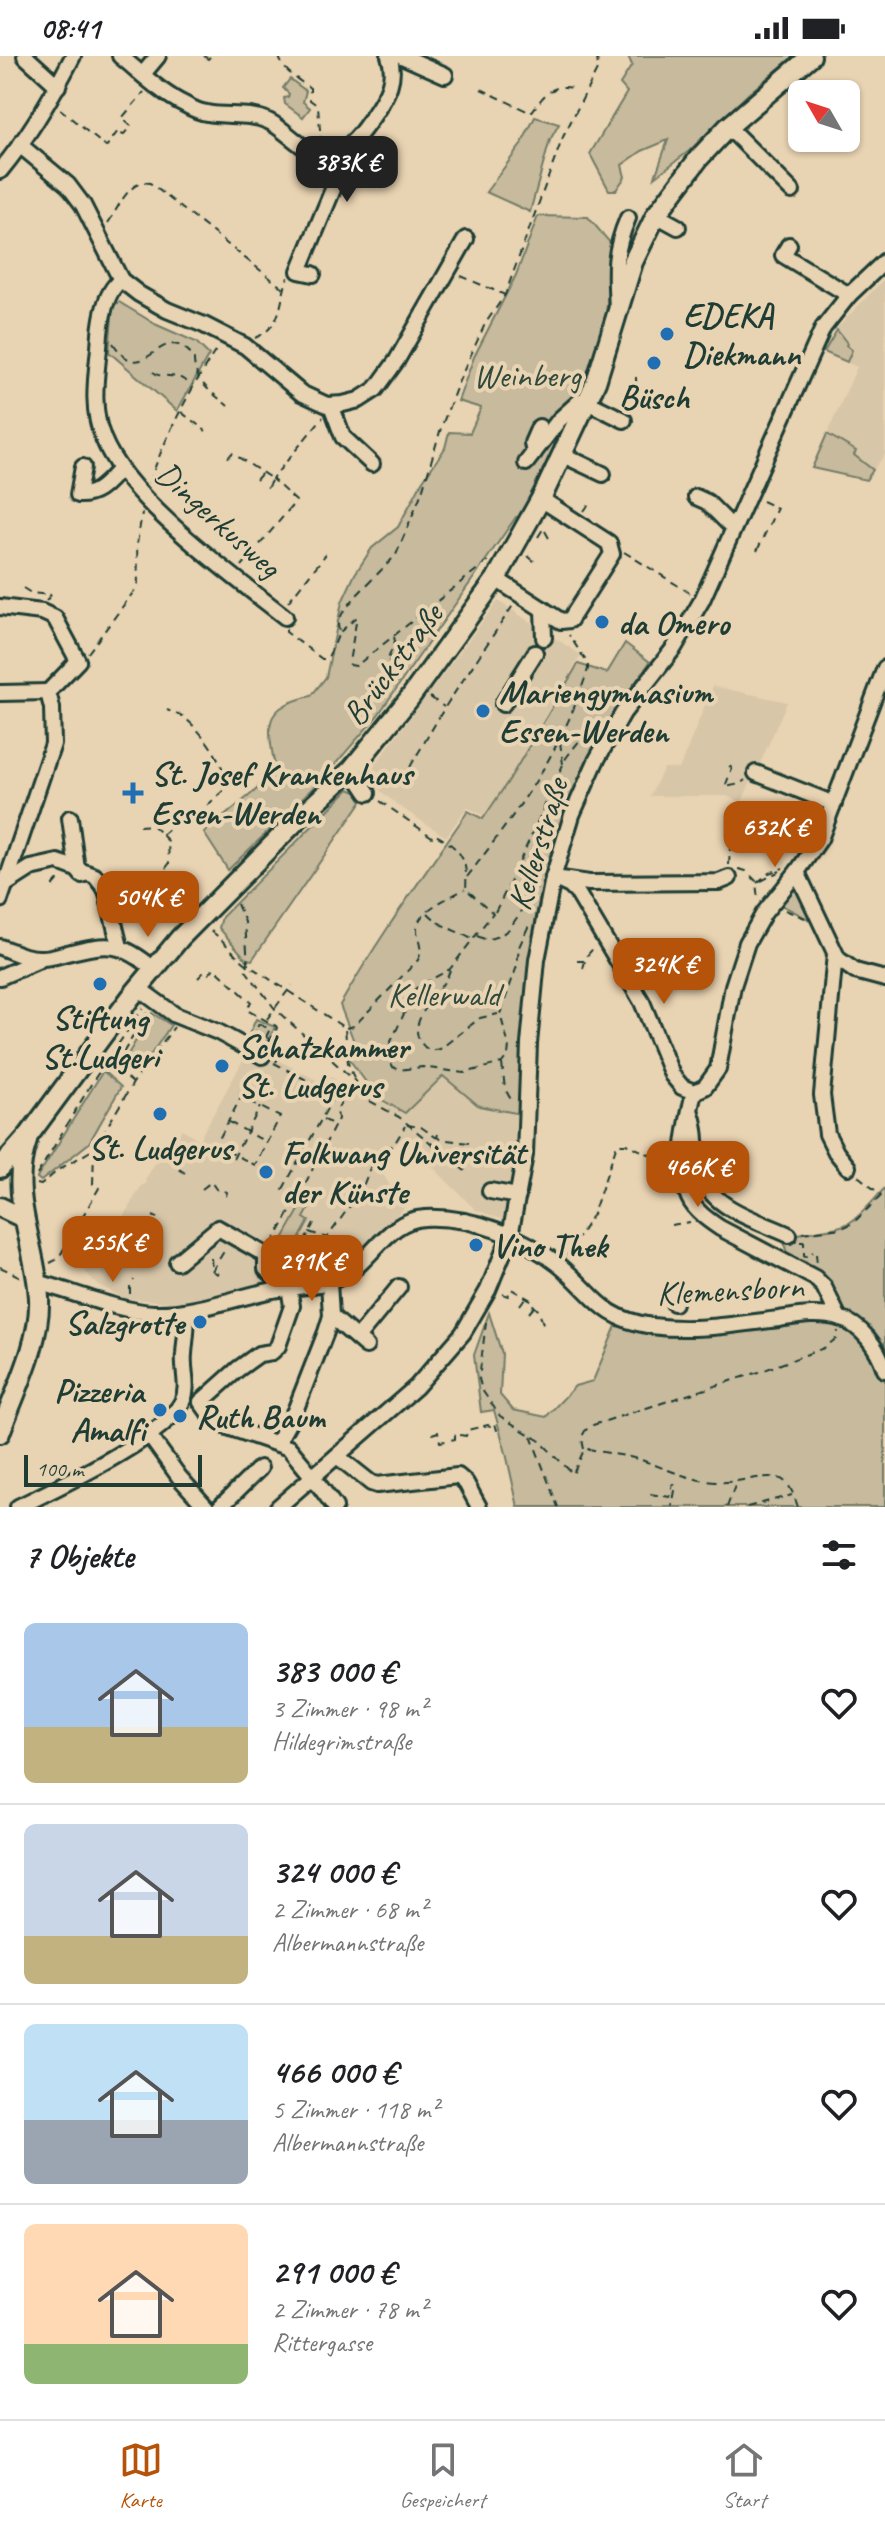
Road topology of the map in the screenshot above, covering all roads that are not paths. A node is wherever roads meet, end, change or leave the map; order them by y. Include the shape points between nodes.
1 (25, 56) edge
2 (73, 56) edge
3 (120, 56) edge
4 (158, 56) edge
5 (394, 56) edge
6 (811, 56) edge
7 (445, 75) dead end
8 (148, 78) junction
9 (58, 86) junction
10 (728, 127) junction
11 (21, 146) junction
12 (325, 154) junction
13 (0, 171) edge
14 (792, 191) dead end
15 (656, 215) junction
16 (628, 218) dead end
17 (678, 227) dead end
18 (466, 239) dead end
19 (789, 245) dead end
20 (885, 261) edge
21 (313, 274) dead end
22 (121, 280) junction
23 (849, 295) junction
24 (617, 318) junction
25 (587, 402) junction
26 (329, 405) junction
27 (624, 420) dead end
28 (539, 427) dead end
29 (563, 455) junction
30 (372, 464) dead end
31 (83, 467) dead end
32 (120, 469) junction
33 (603, 474) dead end
34 (696, 497) dead end
35 (541, 499) junction
36 (733, 528) junction
37 (496, 579) junction
38 (0, 607) edge
39 (543, 609) junction
40 (282, 614) road end
41 (544, 638) dead end
42 (535, 653) dead end
43 (885, 668) edge
44 (48, 692) junction
45 (0, 693) edge
46 (503, 704) dead end
47 (352, 769) junction
48 (756, 773) dead end
49 (368, 793) dead end
50 (834, 804) junction
51 (70, 818) dead end
52 (77, 869) junction
53 (796, 873) junction
54 (729, 874) road end
55 (553, 878) junction
56 (6, 884) junction
57 (0, 900) edge
58 (0, 947) edge
59 (120, 947) junction
60 (835, 954) junction
61 (43, 959) junction
62 (154, 969) junction
63 (0, 977) edge
64 (885, 979) edge
65 (146, 998) junction
66 (262, 1056) road end
67 (694, 1092) junction
68 (691, 1113) junction
69 (29, 1135) junction
70 (848, 1167) road end
71 (0, 1168) edge
72 (490, 1191) dead end
73 (518, 1196) junction
74 (0, 1207) edge
75 (23, 1218) junction
76 (793, 1234) road end
77 (510, 1236) junction
78 (177, 1262) dead end
79 (32, 1282) junction
80 (329, 1282) junction
81 (289, 1287) junction
82 (399, 1287) dead end
83 (186, 1311) junction
84 (331, 1316) junction
85 (839, 1318) junction
86 (885, 1370) edge
87 (183, 1399) junction
88 (201, 1402) junction
89 (0, 1433) edge
90 (149, 1435) junction
91 (277, 1443) junction
92 (337, 1456) junction
93 (260, 1468) dead end
94 (313, 1477) junction
95 (18, 1507) edge
96 (206, 1507) edge
97 (220, 1507) edge
98 (278, 1507) edge
99 (335, 1507) edge
100 (479, 1507) edge

1 - 9 street
2 - 9 street
3 - 8 street
4 - 8 street
5 - 7 street
5 - 12 street via 391,83 380,106 348,145
6 - 10 main road, Brückstraße
8 - 12 street via 205,113 256,116
9 - 11 street
10 - 14 street
10 - 15 main road, Brückstraße
11 - 13 street
11 - 22 street via 68,185 83,205
12 - 21 street via 337,166 336,182 299,271
15 - 17 street
15 - 24 main road, Brückstraße via 633,262
16 - 24 street via 614,267
18 - 26 street via 376,389 359,400
19 - 23 street via 783,255
20 - 23 street, Kellerstraße
22 - 26 street via 167,310 245,346 301,393
22 - 32 street, Dingerkusweg via 108,296 100,335 95,408 103,439
23 - 36 street, Kellerstraße via 823,328
24 - 25 main road, Brückstraße
25 - 27 street
25 - 28 street via 580,401 566,413 530,458
25 - 29 main road, Brückstraße
26 - 30 street via 343,437
29 - 33 street
29 - 35 main road, Brückstraße
31 - 32 street, Dingerkusweg via 78,495 99,491
32 - 40 street, Dingerkusweg via 144,498
34 - 36 street
35 - 37 main road, Brückstraße
35 - 39 street via 609,543 612,554 570,620 561,621
36 - 55 street, Kellerstraße via 674,648 613,731 572,815
37 - 39 street
37 - 47 main road, Brückstraße via 408,687
38 - 44 street via 55,618 78,661
39 - 41 street
42 - 46 street
43 - 50 street
44 - 45 street
44 - 56 street via 53,744 29,834
47 - 49 street
47 - 62 main road, Brückstraße
48 - 50 street
50 - 53 street via 820,839
51 - 52 street
52 - 56 street via 58,862 31,868
52 - 59 street via 95,876 106,890
53 - 60 street
53 - 67 street via 751,933 737,970 718,1069 705,1087
54 - 55 street via 719,882 589,883
55 - 67 street via 578,894 642,1002 672,1075
55 - 73 street, Kellerstraße via 533,996 527,1130
56 - 57 street
58 - 61 street
59 - 61 street via 97,946
59 - 62 street
60 - 64 street via 850,969
60 - 70 street via 822,1095 827,1134
61 - 63 street
62 - 65 main road, Brückstraße
65 - 66 street
65 - 69 main road, Brückstraße
67 - 68 street
68 - 76 street via 699,1168 711,1195
68 - 85 street via 684,1170 689,1197 702,1215 815,1278
69 - 71 main road, Brückstraße
69 - 75 main road via 20,1164
72 - 73 street
73 - 77 street, Kellerstraße
74 - 75 main road
75 - 79 main road
77 - 80 street, Klemensborn via 465,1221 413,1219
77 - 85 street, Klemensborn via 560,1265 606,1311 622,1319 711,1327 822,1314
77 - 92 street, Kellerstraße via 463,1333 416,1387
78 - 81 street via 218,1228 273,1258 266,1269
79 - 83 street, Klemensborn via 135,1310
79 - 89 main road via 39,1304 34,1337
80 - 81 street, Klemensborn
80 - 84 street
81 - 83 street, Klemensborn
81 - 88 street via 292,1306 278,1346 238,1369
82 - 84 street via 358,1338
83 - 87 street
84 - 91 street via 295,1411
85 - 86 street, Klemensborn via 866,1335
87 - 88 street
87 - 90 street
88 - 91 street via 216,1423
90 - 95 street
90 - 96 street
91 - 94 street via 289,1448
92 - 94 street, Kellerstraße
92 - 100 street via 377,1485 458,1476
93 - 97 street
94 - 98 street, Kellerstraße
94 - 99 street

